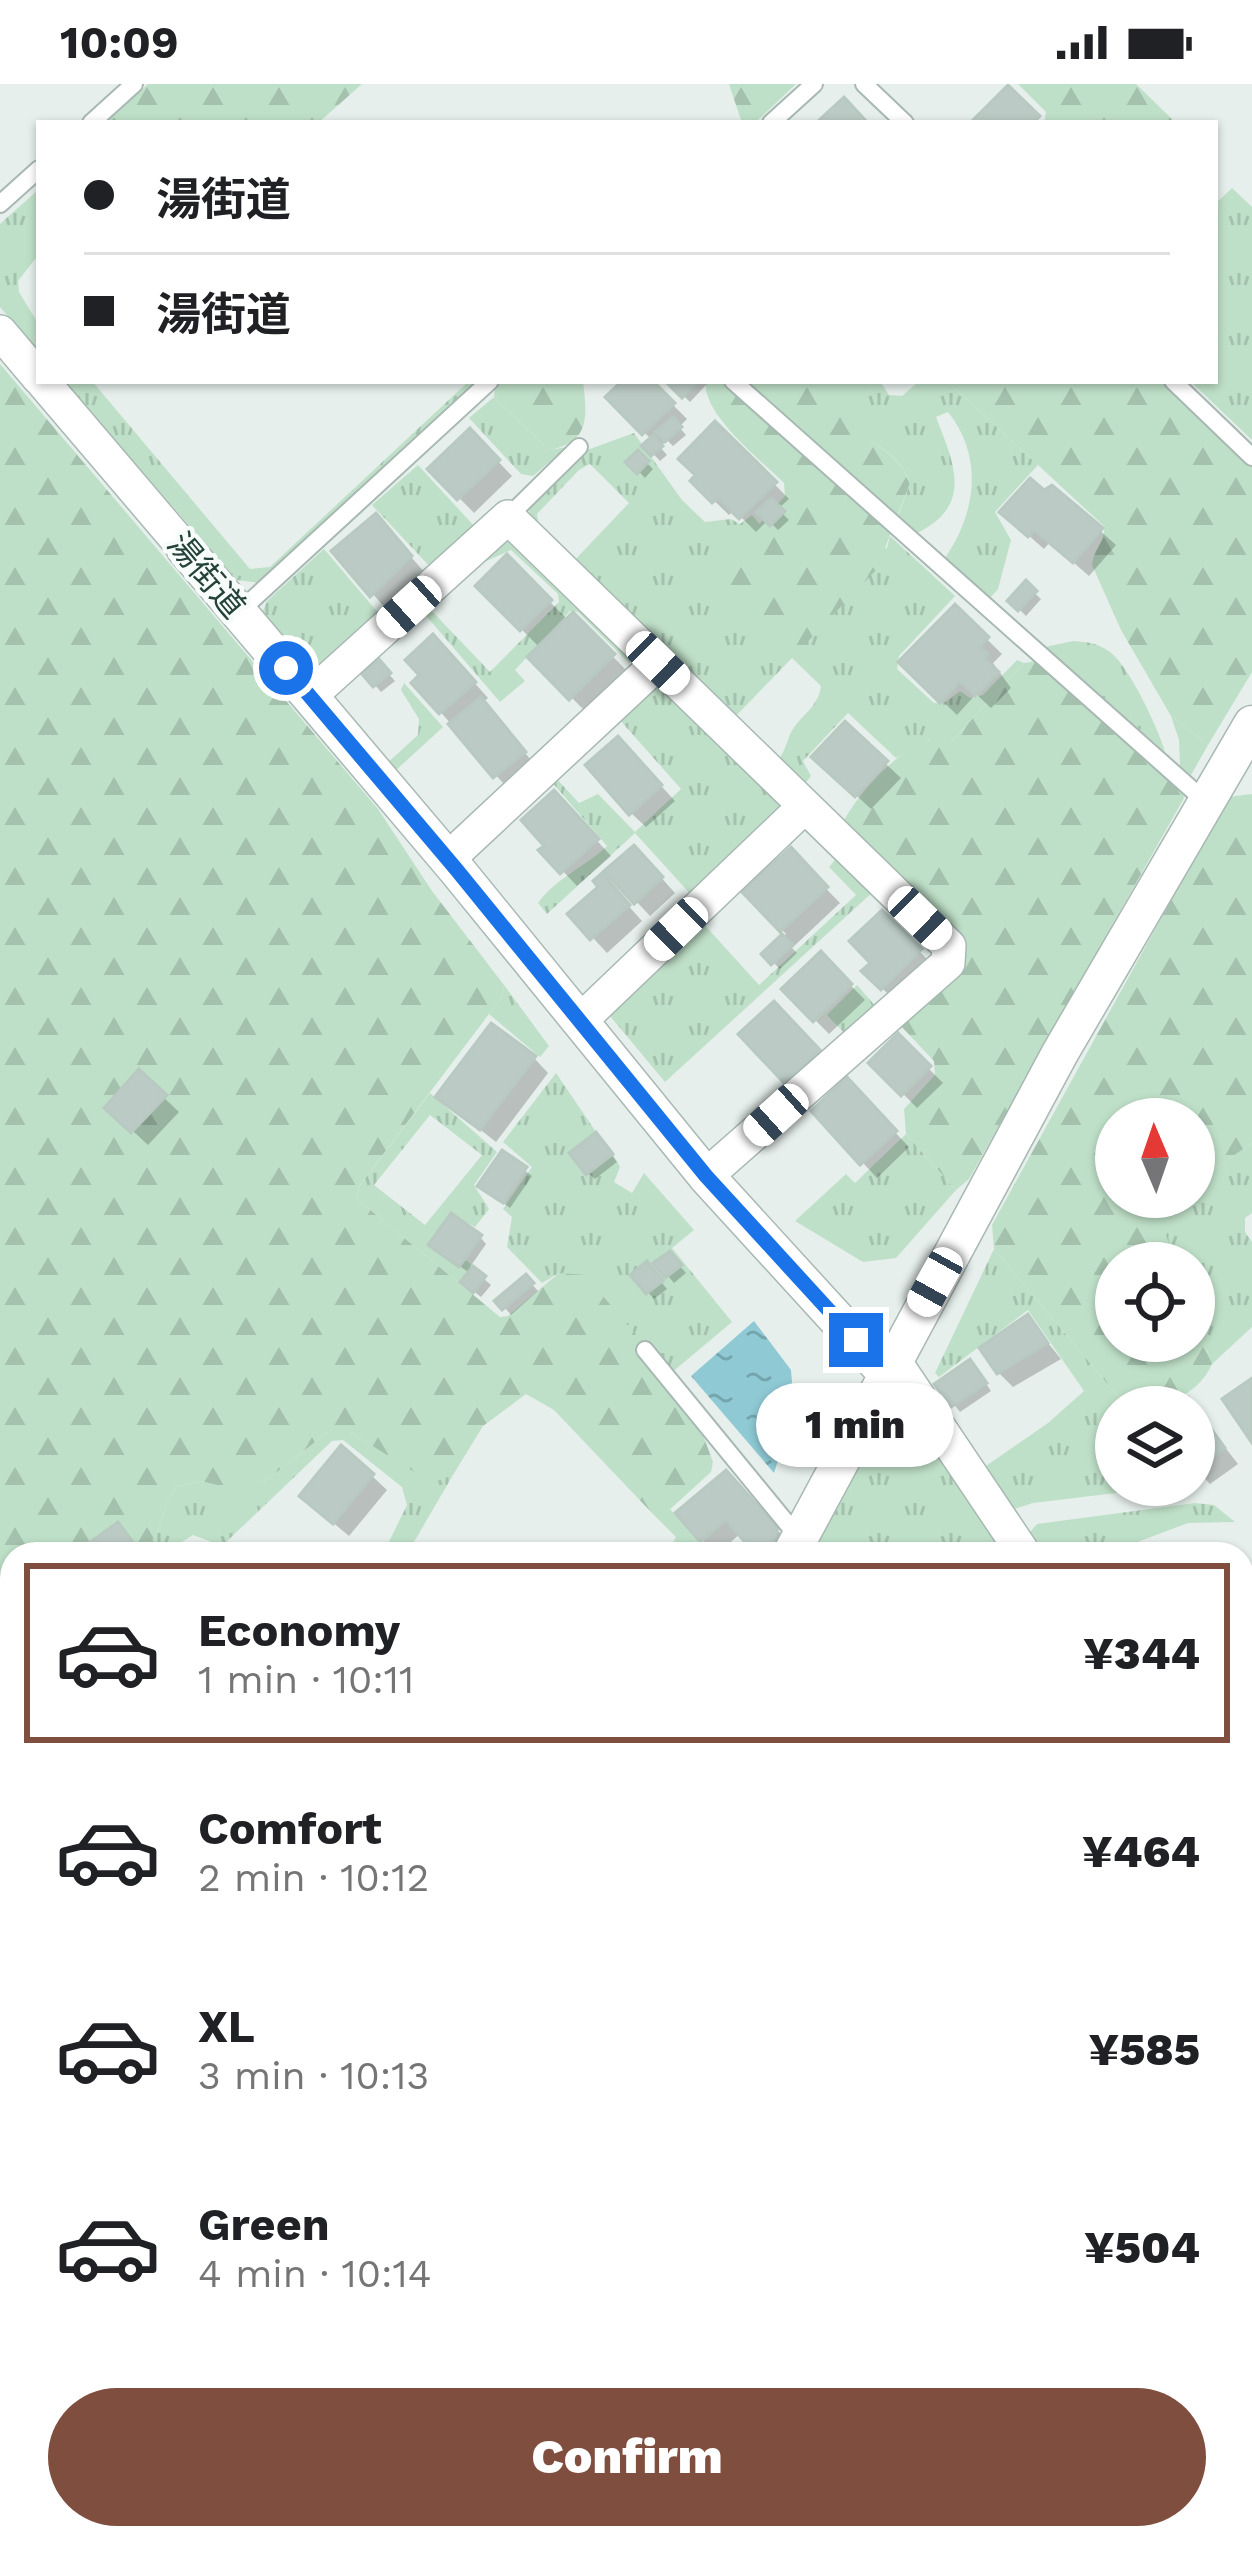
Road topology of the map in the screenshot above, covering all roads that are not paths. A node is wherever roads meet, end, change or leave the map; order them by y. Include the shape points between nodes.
1 (134, 84) edge
2 (814, 84) edge
3 (864, 84) edge
4 (94, 120) edge
5 (774, 120) edge
6 (901, 120) edge
7 (36, 172) edge
8 (0, 204) edge
9 (0, 332) edge
10 (36, 375) edge
11 (43, 384) edge
12 (487, 384) edge
13 (736, 384) edge
14 (1176, 384) edge
15 (579, 447) dead end
16 (1252, 458) edge
17 (508, 517) junction
18 (185, 549) joint
19 (239, 612) junction
20 (658, 663) junction
21 (310, 696) junction
22 (1252, 724) edge
23 (1206, 802) junction
24 (805, 806) junction
25 (448, 859) junction
26 (580, 1021) junction
27 (706, 1176) junction
28 (645, 1350) dead end
29 (890, 1366) junction
30 (792, 1542) edge
31 (797, 1542) edge
32 (1015, 1542) edge

1 - 4 lane
2 - 5 lane
3 - 6 lane
7 - 8 lane
9 - 10 street, 湯街道
11 - 18 street, 湯街道
12 - 19 lane
13 - 23 lane
14 - 16 lane
15 - 17 lane
17 - 20 street
17 - 21 street
18 - 19 street, 湯街道
19 - 21 street, 湯街道
20 - 24 street
20 - 25 street
21 - 25 street, 湯街道
22 - 23 street
23 - 29 street
24 - 26 street
24 - 27 street via 949,946 948,963
25 - 26 street, 湯街道
26 - 27 street, 湯街道
27 - 29 street, 湯街道
28 - 30 lane
29 - 31 street
29 - 32 street

